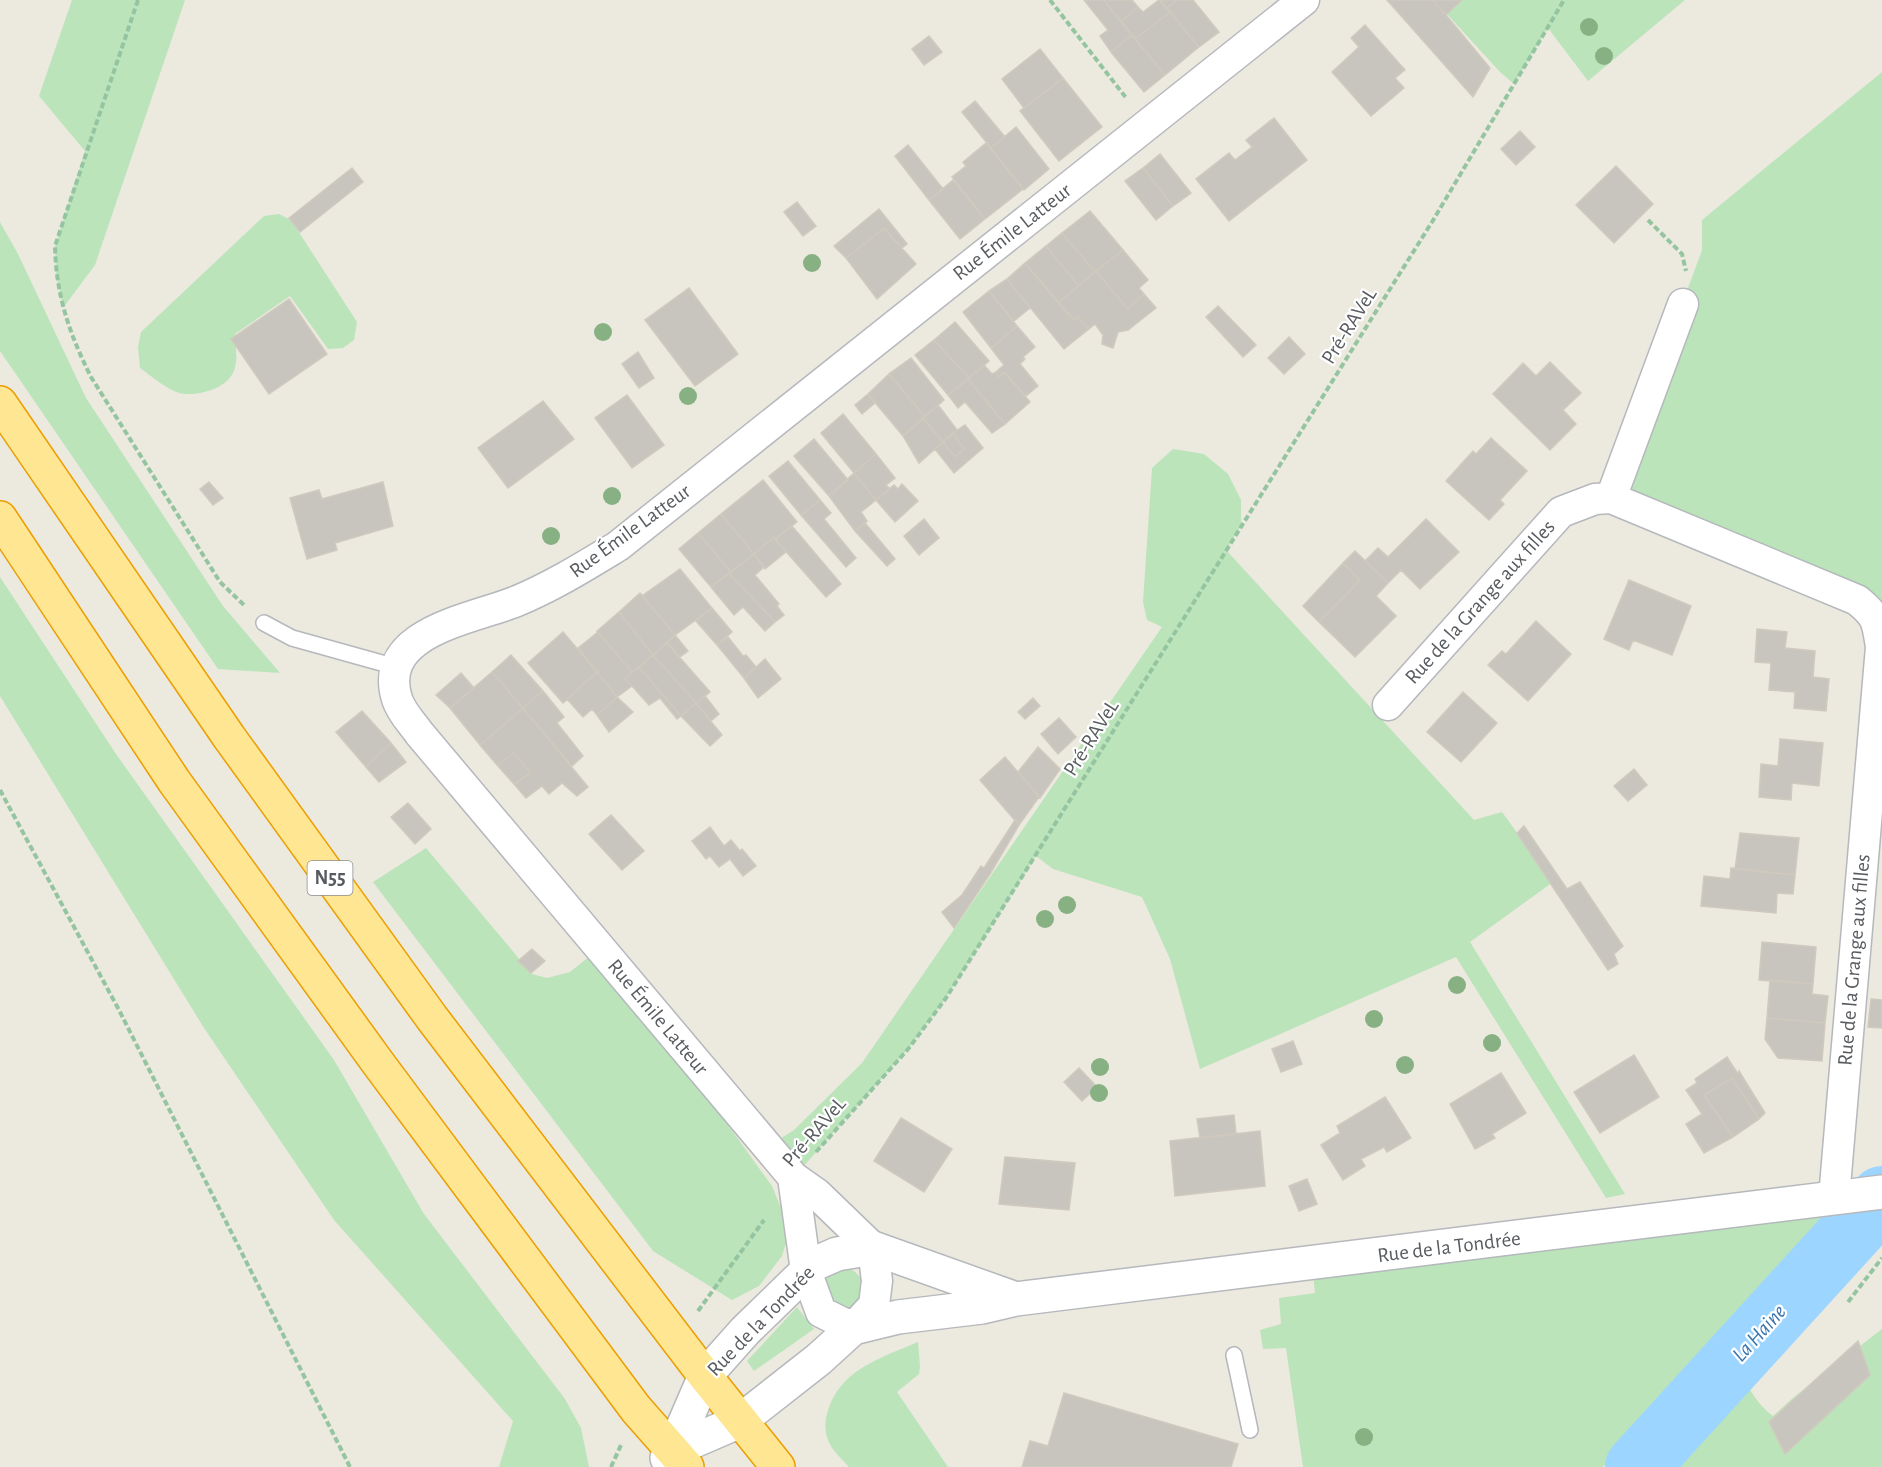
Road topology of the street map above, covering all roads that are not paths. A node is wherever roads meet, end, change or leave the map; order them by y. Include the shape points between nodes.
1 (1304, 0) edge
2 (1683, 304) road end
3 (0, 403) edge
4 (1611, 498) junction
5 (0, 518) edge
6 (264, 623) road end
7 (1879, 623) edge
8 (396, 667) junction
9 (1388, 705) dead end
10 (793, 1177) junction
11 (1882, 1192) edge
12 (1834, 1198) junction
13 (873, 1248) junction
14 (806, 1271) junction
15 (1016, 1299) junction
16 (853, 1329) junction
17 (1234, 1355) dead end
18 (705, 1376) junction
19 (740, 1420) junction
20 (1250, 1430) dead end
21 (673, 1461) edge
22 (778, 1467) edge

1 - 8 street, Rue Émile Latteur via 618,546 558,583 430,632 408,646
2 - 4 street
3 - 18 highway, N55 via 229,737 432,1018
4 - 7 street, Rue de la Grange aux filles via 1857,600
4 - 9 street, Rue de la Grange aux filles via 1595,499 1561,512
5 - 21 highway via 181,790 378,1064
6 - 8 lane via 292,638
7 - 12 street, Rue de la Grange aux filles via 1881,647
8 - 10 street, Rue Émile Latteur via 397,699 420,733
10 - 13 street, Rue Émile Latteur via 817,1194
10 - 14 street
11 - 12 street, Rue de la Tondrée
12 - 15 street, Rue de la Tondrée
13 - 14 street, Rue de la Tondrée via 837,1254 814,1263
13 - 15 street, Rue de la Tondrée
13 - 16 street via 878,1281 874,1305
14 - 16 street via 821,1312
14 - 18 street, Rue de la Tondrée
15 - 16 street, Rue de la Tondrée via 898,1317
16 - 19 street, Rue de la Tondrée
17 - 20 lane
18 - 19 highway, N55
18 - 21 street, Rue de la Tondrée
19 - 21 street, Rue de la Tondrée
19 - 22 highway, N55

